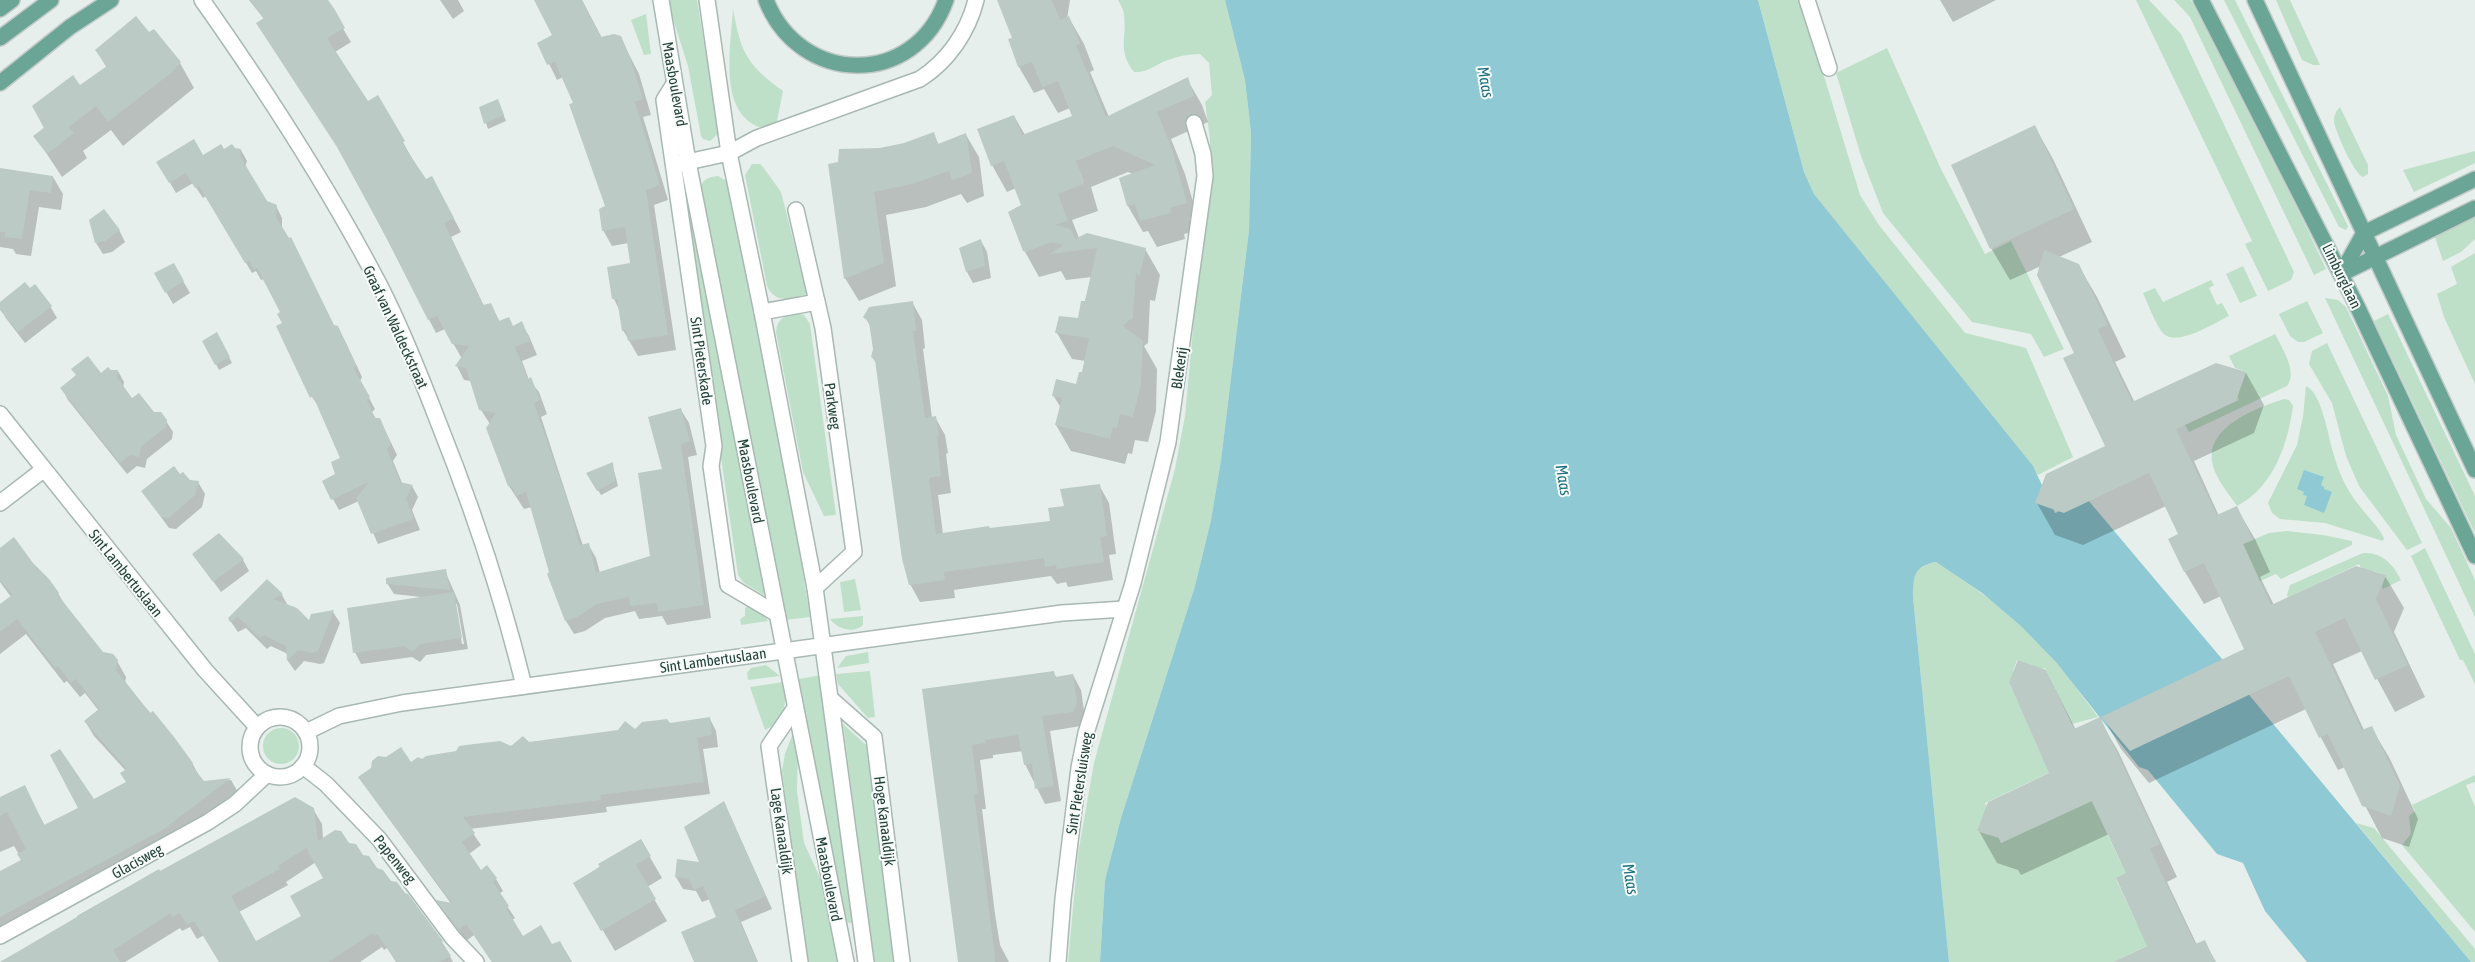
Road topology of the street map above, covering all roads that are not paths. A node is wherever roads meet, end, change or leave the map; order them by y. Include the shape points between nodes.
1 (12, 0) edge
2 (51, 0) edge
3 (111, 0) edge
4 (202, 0) edge
5 (661, 0) edge
6 (707, 0) edge
7 (766, 0) edge
8 (946, 0) edge
9 (976, 0) edge
10 (1807, 0) edge
11 (2201, 0) edge
12 (2255, 0) edge
13 (0, 9) edge
14 (0, 38) edge
15 (1829, 68) dead end
16 (0, 84) edge
17 (674, 84) junction
18 (1194, 123) dead end
19 (730, 153) junction
20 (688, 162) junction
21 (672, 165) junction
22 (2475, 180) edge
23 (2475, 208) edge
24 (796, 210) dead end
25 (2364, 233) junction
26 (2375, 257) junction
27 (2341, 274) junction
28 (817, 302) junction
29 (762, 312) junction
30 (0, 414) edge
31 (44, 470) junction
32 (2475, 470) edge
33 (0, 503) edge
34 (2475, 556) edge
35 (815, 588) junction
36 (1124, 609) junction
37 (777, 614) junction
38 (823, 645) junction
39 (784, 650) junction
40 (524, 686) junction
41 (831, 699) junction
42 (796, 708) junction
43 (257, 727) junction
44 (306, 732) junction
45 (303, 766) junction
46 (266, 774) junction
47 (0, 936) edge
48 (476, 962) edge
49 (800, 962) edge
50 (846, 962) edge
51 (866, 962) edge
52 (902, 962) edge
53 (1058, 962) edge

1 - 13 main road
2 - 14 main road
3 - 16 main road
4 - 40 street, Graaf van Waldeckstraat via 272,101 380,287 462,482 485,549
5 - 17 street, Maasboulevard
6 - 19 street, Maasboulevard
7 - 8 main road via 787,36 817,57 852,65 891,60 908,52 935,25
9 - 19 street via 967,25 953,48 937,67 920,79 757,138
10 - 15 street
11 - 27 main road, Limburglaan
12 - 25 main road
17 - 20 street, Maasboulevard
17 - 21 street, Sint Pieterskade via 664,100
18 - 36 street, Blekerij via 1203,154 1205,176 1181,356 1168,442
19 - 20 street
19 - 29 street, Maasboulevard
20 - 21 street
20 - 37 street, Maasboulevard
21 - 37 street, Sint Pieterskade via 714,446 711,466 728,585
22 - 25 main road
23 - 26 main road
24 - 28 street, Parkweg
25 - 26 main road
25 - 27 main road
26 - 27 main road
26 - 32 main road
27 - 34 main road, Limburglaan
28 - 29 street
28 - 35 street, Parkweg via 854,552
29 - 35 street, Maasboulevard
30 - 31 street, Sint Lambertuslaan
31 - 33 street
31 - 43 street, Sint Lambertuslaan via 205,670
35 - 38 street, Maasboulevard
36 - 38 street, Sint Lambertuslaan via 1062,613
36 - 53 street, Sint Pietersluisweg via 1086,732 1079,768
37 - 39 street, Maasboulevard
38 - 39 street, Sint Lambertuslaan
38 - 41 street, Maasboulevard
39 - 40 street, Sint Lambertuslaan
39 - 42 street, Maasboulevard
40 - 44 street, Sint Lambertuslaan via 354,711
41 - 51 street, Maasboulevard
41 - 52 street, Hoge Kanaaldijk via 874,737
42 - 49 street, Lage Kanaaldijk via 769,746
42 - 50 street, Maasboulevard
43 - 44 street via 267,719 286,718 300,724
43 - 46 street via 251,737 250,751 254,763
44 - 45 street via 310,750
45 - 46 street via 298,772 285,777
45 - 48 street, Papenweg via 326,784 379,839 453,938
46 - 47 street, Glacisweg via 235,804 208,822

